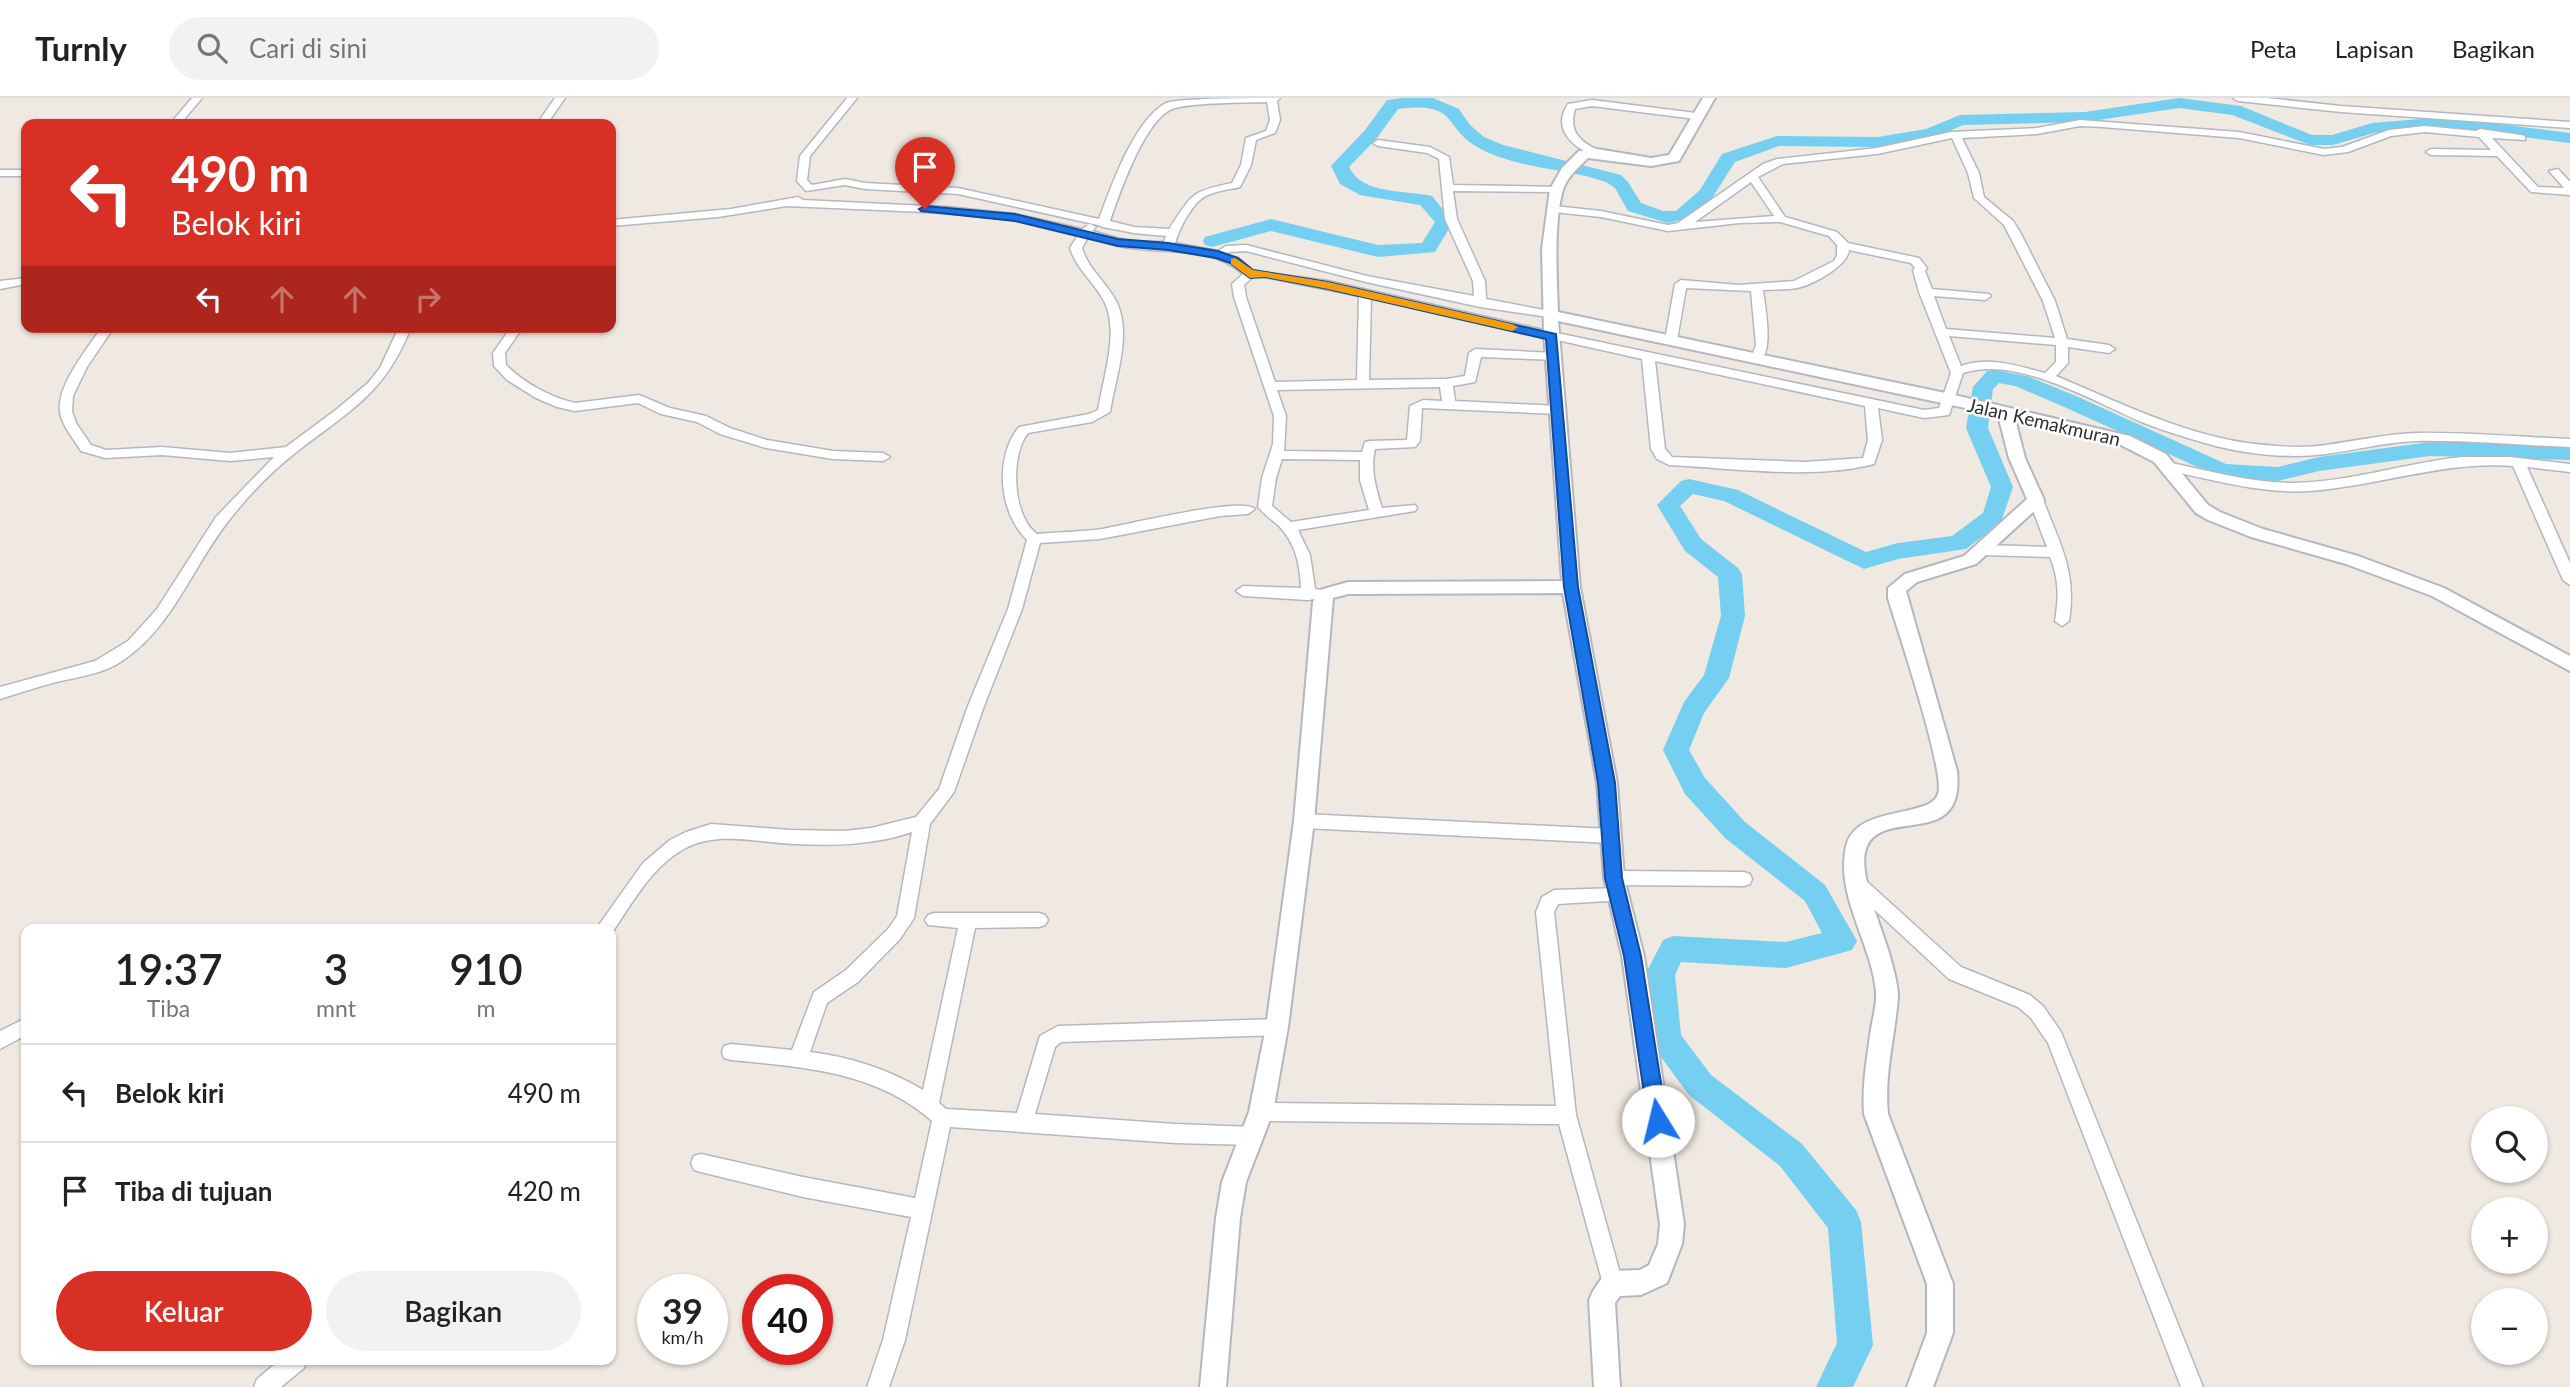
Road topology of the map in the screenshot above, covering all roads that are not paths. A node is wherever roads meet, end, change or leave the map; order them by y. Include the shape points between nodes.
1 (197, 98) edge
2 (560, 98) edge
3 (852, 98) edge
4 (1273, 98) edge
5 (1709, 98) edge
6 (2238, 98) edge
7 (1254, 99) edge
8 (1696, 116) junction
9 (179, 119) edge
10 (545, 119) edge
11 (2429, 122) junction
12 (2570, 125) edge
13 (2480, 132) junction
14 (1955, 135) junction
15 (2521, 138) dead end
16 (1378, 143) dead end
17 (2431, 152) dead end
18 (1597, 153) junction
19 (2498, 153) junction
20 (2554, 171) dead end
21 (0, 173) edge
22 (21, 173) edge
23 (1752, 176) junction
24 (815, 188) junction
25 (1447, 188) junction
26 (1557, 188) junction
27 (2570, 190) edge
28 (953, 200) junction
29 (788, 203) junction
30 (1553, 209) junction
31 (1781, 219) junction
32 (616, 223) edge
33 (1683, 225) junction
34 (1092, 227) junction
35 (1172, 233) junction
36 (1843, 245) junction
37 (1168, 246) junction
38 (1219, 255) junction
39 (1250, 274) junction
40 (21, 282) edge
41 (0, 285) edge
42 (1757, 289) junction
43 (1925, 292) junction
44 (1365, 294) junction
45 (1985, 296) dead end
46 (1480, 303) junction
47 (1552, 331) junction
48 (1941, 332) junction
49 (104, 333) edge
50 (403, 333) edge
51 (513, 333) edge
52 (1671, 340) junction
53 (2062, 342) junction
54 (2109, 349) dead end
55 (1648, 355) junction
56 (1760, 360) junction
57 (1957, 372) junction
58 (1756, 377) junction
59 (2048, 377) junction
60 (1446, 383) junction
61 (1363, 384) junction
62 (1271, 386) junction
63 (1950, 399) junction
64 (1871, 403) junction
65 (1969, 404) joint
66 (1449, 405) junction
67 (1559, 410) junction
68 (1997, 411) junction
69 (2570, 443) edge
70 (2471, 449) junction
71 (289, 452) junction
72 (1277, 455) junction
73 (1367, 456) junction
74 (883, 457) dead end
75 (2518, 462) junction
76 (2166, 466) junction
77 (2570, 468) edge
78 (2036, 500) junction
79 (1410, 508) dead end
80 (1248, 509) dead end
81 (1377, 513) junction
82 (1290, 527) junction
83 (1034, 539) junction
84 (1984, 550) junction
85 (2054, 552) junction
86 (2570, 580) edge
87 (1571, 587) junction
88 (1243, 591) dead end
89 (1317, 594) junction
90 (2062, 621) dead end
91 (2570, 664) edge
92 (0, 693) edge
93 (1304, 821) junction
94 (922, 822) junction
95 (1610, 836) junction
96 (1744, 880) dead end
97 (1857, 883) junction
98 (1616, 886) junction
99 (934, 919) dead end
100 (1039, 920) dead end
101 (968, 921) junction
102 (609, 924) edge
103 (1277, 1027) junction
104 (21, 1030) edge
105 (0, 1041) edge
106 (731, 1052) dead end
107 (798, 1059) junction
108 (936, 1111) junction
109 (1261, 1112) junction
110 (1566, 1115) junction
111 (1024, 1120) junction
112 (1253, 1136) junction
113 (701, 1163) dead end
114 (922, 1209) junction
115 (1613, 1284) junction
116 (290, 1365) edge
117 (265, 1387) edge
118 (878, 1387) edge
119 (1213, 1387) edge
120 (1607, 1387) edge
121 (1920, 1387) edge
122 (2192, 1387) edge

1 - 9 street
2 - 10 street
3 - 24 street via 805,156 802,181
4 - 7 street
4 - 35 street via 1275,116 1269,134 1251,137 1246,165 1236,185 1196,197
5 - 8 street
6 - 11 street
7 - 34 street via 1176,103 1159,113 1136,144
8 - 18 street via 1674,158 1668,161
8 - 18 street via 1592,103 1572,106 1569,135 1573,142
11 - 12 street
11 - 13 street
11 - 14 street via 2324,152 2239,135 2102,124
13 - 15 street
13 - 19 street
14 - 23 street via 1877,151 1781,161
14 - 53 street via 1975,172 1979,198 2014,232 2049,300
16 - 25 street via 1441,154
17 - 19 street
18 - 26 street via 1578,158
19 - 27 street via 2537,191
20 - 27 street
21 - 22 street
23 - 31 street
23 - 33 street
24 - 28 street via 835,182
24 - 29 street via 807,197
25 - 26 street
25 - 46 street via 1451,219 1479,281
26 - 30 street
28 - 29 street
28 - 34 street
28 - 34 street via 1015,217
29 - 32 street
30 - 33 street via 1656,227
30 - 47 street via 1549,249
31 - 33 street
31 - 36 street via 1833,234
34 - 35 street
34 - 37 street via 1131,244
34 - 83 street via 1076,248 1081,267 1110,300 1117,323 1104,412 1024,430 1015,442 1010,480 1013,505 1020,525
35 - 37 street
36 - 42 street via 1838,263 1810,279
36 - 43 street via 1915,260
37 - 38 street
38 - 39 street
38 - 46 street via 1246,248
39 - 44 street
39 - 62 street via 1238,284 1240,297
40 - 41 street
42 - 52 street via 1681,284
42 - 56 street
43 - 45 street
43 - 48 street
44 - 47 street
44 - 61 street
46 - 47 street
47 - 52 street, Jalan Kemakmuran
47 - 55 street
47 - 60 street via 1475,353 1471,379
47 - 67 street
48 - 53 street
48 - 57 street
49 - 71 street via 67,396 70,423 86,448 105,454 162,451 230,457
50 - 71 street via 383,376 347,411
51 - 74 street via 499,352 500,366 530,389 562,404 575,407 639,399 766,444 833,455
52 - 56 street, Jalan Kemakmuran
53 - 54 street
53 - 59 street via 2062,363
55 - 58 street
55 - 64 street via 1658,449 1669,461 1863,465 1869,461 1875,440
56 - 58 street
56 - 63 street, Jalan Kemakmuran
57 - 59 street via 1965,367 1998,365
57 - 63 street
58 - 64 street
59 - 70 street via 2153,422 2247,447 2324,450 2383,439
60 - 61 street
60 - 66 street
61 - 62 street
62 - 72 street via 1282,428
63 - 64 street via 1940,414
63 - 65 street, Jalan Kemakmuran
65 - 68 street, Jalan Kemakmuran
66 - 67 street
66 - 73 street via 1417,405 1413,442 1370,445
67 - 87 street
68 - 76 street, Jalan Kemakmuran via 2124,440
68 - 78 street
69 - 70 street
70 - 75 street
70 - 76 street via 2448,463 2295,487 2267,486
71 - 92 street via 221,520 172,598 133,645 99,666
72 - 73 street
72 - 82 street via 1265,506
73 - 81 street via 1367,480
75 - 77 street
75 - 86 street
76 - 91 street, Jalan Kemakmuran via 2202,509 2214,516 2438,592
78 - 84 street
78 - 85 street
79 - 81 street
80 - 83 street via 1132,529
81 - 82 street
82 - 89 street
83 - 94 street via 1015,609 946,792
84 - 85 street
84 - 97 street via 1970,560 1911,578 1897,589 1949,790 1946,801 1935,811 1883,824 1862,837 1855,855
85 - 90 street via 2064,574
87 - 89 street via 1348,589
87 - 95 street via 1606,783
88 - 89 street
89 - 93 street via 1322,603
93 - 95 street
93 - 103 street
94 - 102 street via 869,837 710,831 691,835 659,856
94 - 107 street via 905,918 852,976 820,998
95 - 98 street
96 - 98 street
97 - 121 street via 1887,994 1874,1088 1876,1114 1940,1284 1940,1333
97 - 122 street via 1955,974 2024,1001 2055,1038
98 - 110 street via 1554,897 1545,907
98 - 115 street via 1633,956 1672,1224 1658,1274 1641,1282
99 - 101 street
100 - 101 street
101 - 108 street
103 - 109 street
103 - 111 street via 1058,1034 1047,1042
104 - 105 street
106 - 107 street
107 - 108 street via 903,1088
108 - 111 street
108 - 114 street
109 - 110 street
109 - 112 street
110 - 115 street
111 - 112 street
112 - 119 street via 1234,1182 1228,1218
113 - 114 street
114 - 118 street via 894,1340
115 - 120 street via 1602,1300
116 - 117 street

